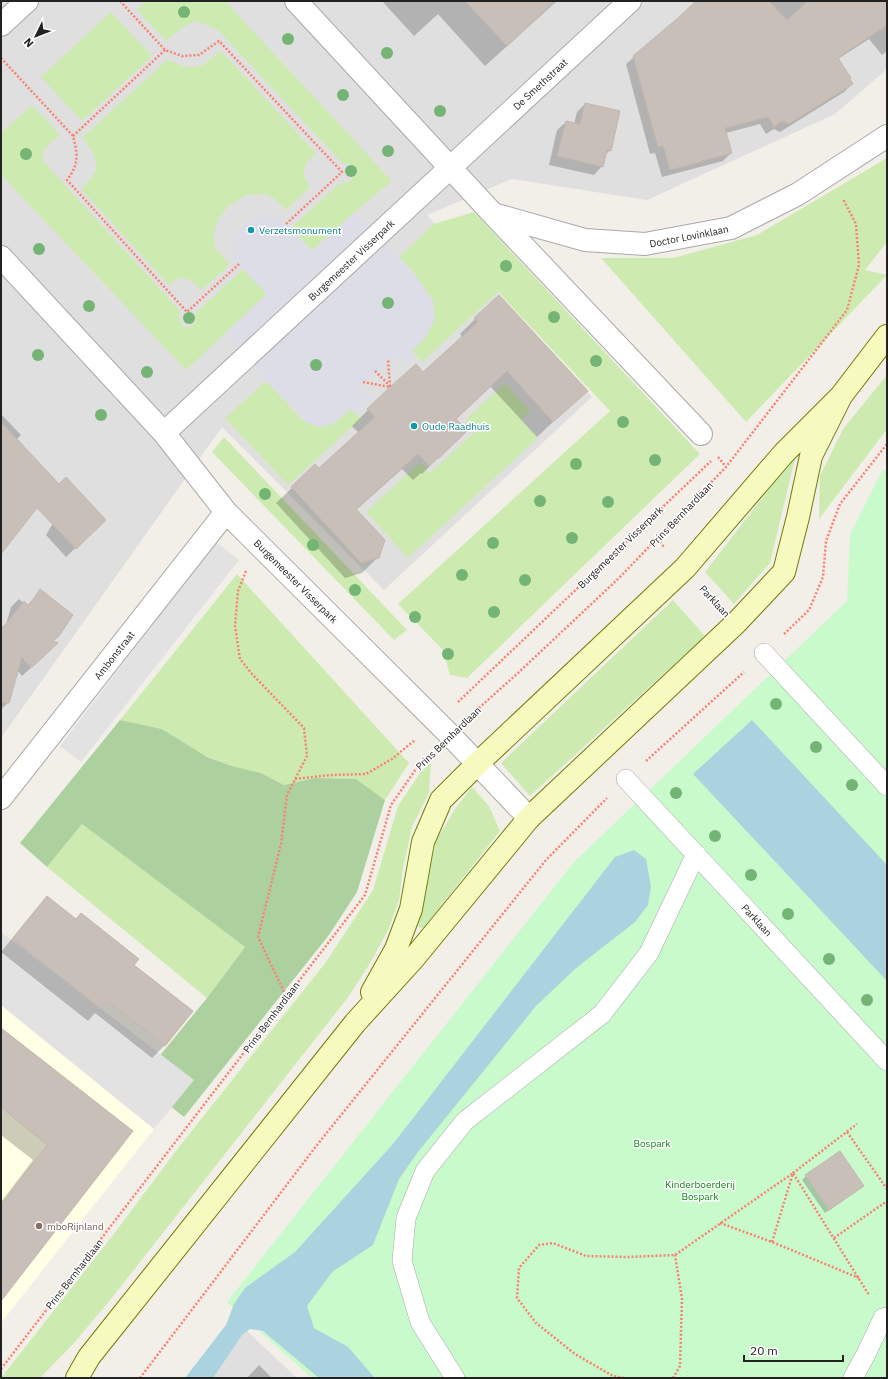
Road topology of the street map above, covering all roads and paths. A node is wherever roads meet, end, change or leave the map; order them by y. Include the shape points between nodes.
1 (27, 1) edge
2 (120, 1) edge
3 (296, 1) edge
4 (630, 1) edge
5 (2, 23) edge
6 (165, 50) junction
7 (1, 58) edge
8 (73, 136) junction
9 (887, 136) edge
10 (450, 167) junction
11 (830, 173) junction
12 (493, 214) junction
13 (286, 224) dead end
14 (1, 257) edge
15 (239, 264) dead end
16 (887, 336) edge
17 (388, 359) dead end
18 (375, 371) dead end
19 (363, 382) dead end
20 (390, 387) junction
21 (841, 396) junction
22 (164, 433) junction
23 (701, 434) dead end
24 (887, 444) edge
25 (711, 461) dead end
26 (226, 512) junction
27 (657, 539) junction
28 (256, 542) junction
29 (684, 568) junction
30 (736, 623) junction
31 (764, 653) junction
32 (443, 728) junction
33 (477, 764) junction
34 (295, 779) junction
35 (626, 779) junction
36 (887, 786) edge
37 (1, 798) edge
38 (529, 818) junction
39 (696, 854) junction
40 (286, 996) junction
41 (355, 1023) junction
42 (887, 1061) edge
43 (857, 1124) dead end
44 (846, 1132) junction
45 (793, 1172) junction
46 (887, 1189) edge
47 (887, 1201) edge
48 (720, 1222) junction
49 (834, 1238) junction
50 (772, 1242) junction
51 (675, 1254) junction
52 (859, 1278) junction
53 (886, 1321) edge
54 (89, 1357) junction
55 (1, 1369) edge
56 (60, 1378) edge
57 (77, 1378) edge
58 (140, 1378) edge
59 (455, 1378) edge
60 (624, 1378) edge
61 (673, 1378) edge
62 (853, 1378) edge

1 - 5 street
2 - 6 path
3 - 10 street
4 - 10 street, De Smethstraat
6 - 8 path
6 - 13 path via 182,56 199,54 219,40 342,172
7 - 8 path
8 - 15 path via 77,161 67,180 187,312
9 - 11 street, Doctor Lovinklaan
10 - 12 street
10 - 22 street, Burgemeester Visserpark
11 - 12 street, Doctor Lovinklaan via 798,194 731,228 645,244 585,240
11 - 27 path, Prins Bernhardlaan via 856,224 859,265 847,310 726,467
12 - 23 street
14 - 22 street, Burgemeester Visserpark
16 - 21 main road
17 - 20 path
18 - 20 path
19 - 20 path
21 - 29 main road via 784,453
21 - 30 main road via 811,456 784,572
22 - 26 street, Burgemeester Visserpark
24 - 31 path via 840,504 826,541 822,577 809,610
25 - 32 path, Burgemeester Visserpark
26 - 28 street, Burgemeester Visserpark
26 - 37 street, Ambonstraat
27 - 29 path, Parklaan
27 - 32 path, Prins Bernhardlaan via 518,674
28 - 32 street, Burgemeester Visserpark
28 - 34 path via 238,591 235,626 240,659 304,728 307,756
29 - 30 path, Parklaan
29 - 33 main road
30 - 38 main road
31 - 35 path
31 - 36 street
32 - 33 street, Burgemeester Visserpark
32 - 34 path via 366,774
32 - 40 path, Prins Bernhardlaan via 391,805 365,895
33 - 38 street, Burgemeester Visserpark
33 - 41 main road via 441,800 423,842 411,909 396,950
34 - 40 path via 287,795 281,844 258,937
35 - 39 street, Parklaan
35 - 58 path via 546,860 317,1144
38 - 41 main road via 414,958
39 - 42 street, Parklaan
39 - 59 street via 649,953 602,1014 465,1121 426,1171 406,1218 402,1261 420,1322
40 - 55 path, Prins Bernhardlaan
41 - 54 main road
43 - 44 path
44 - 45 path
44 - 46 path
45 - 48 path
45 - 49 path
45 - 50 path
47 - 49 path
48 - 50 path
48 - 51 path
49 - 52 path
50 - 52 path
51 - 60 path via 586,1256 553,1243 540,1245 519,1268 518,1298 536,1323 575,1354 613,1376
51 - 61 path via 682,1299 680,1366
52 - 53 path
53 - 62 street
54 - 56 main road
54 - 57 main road

